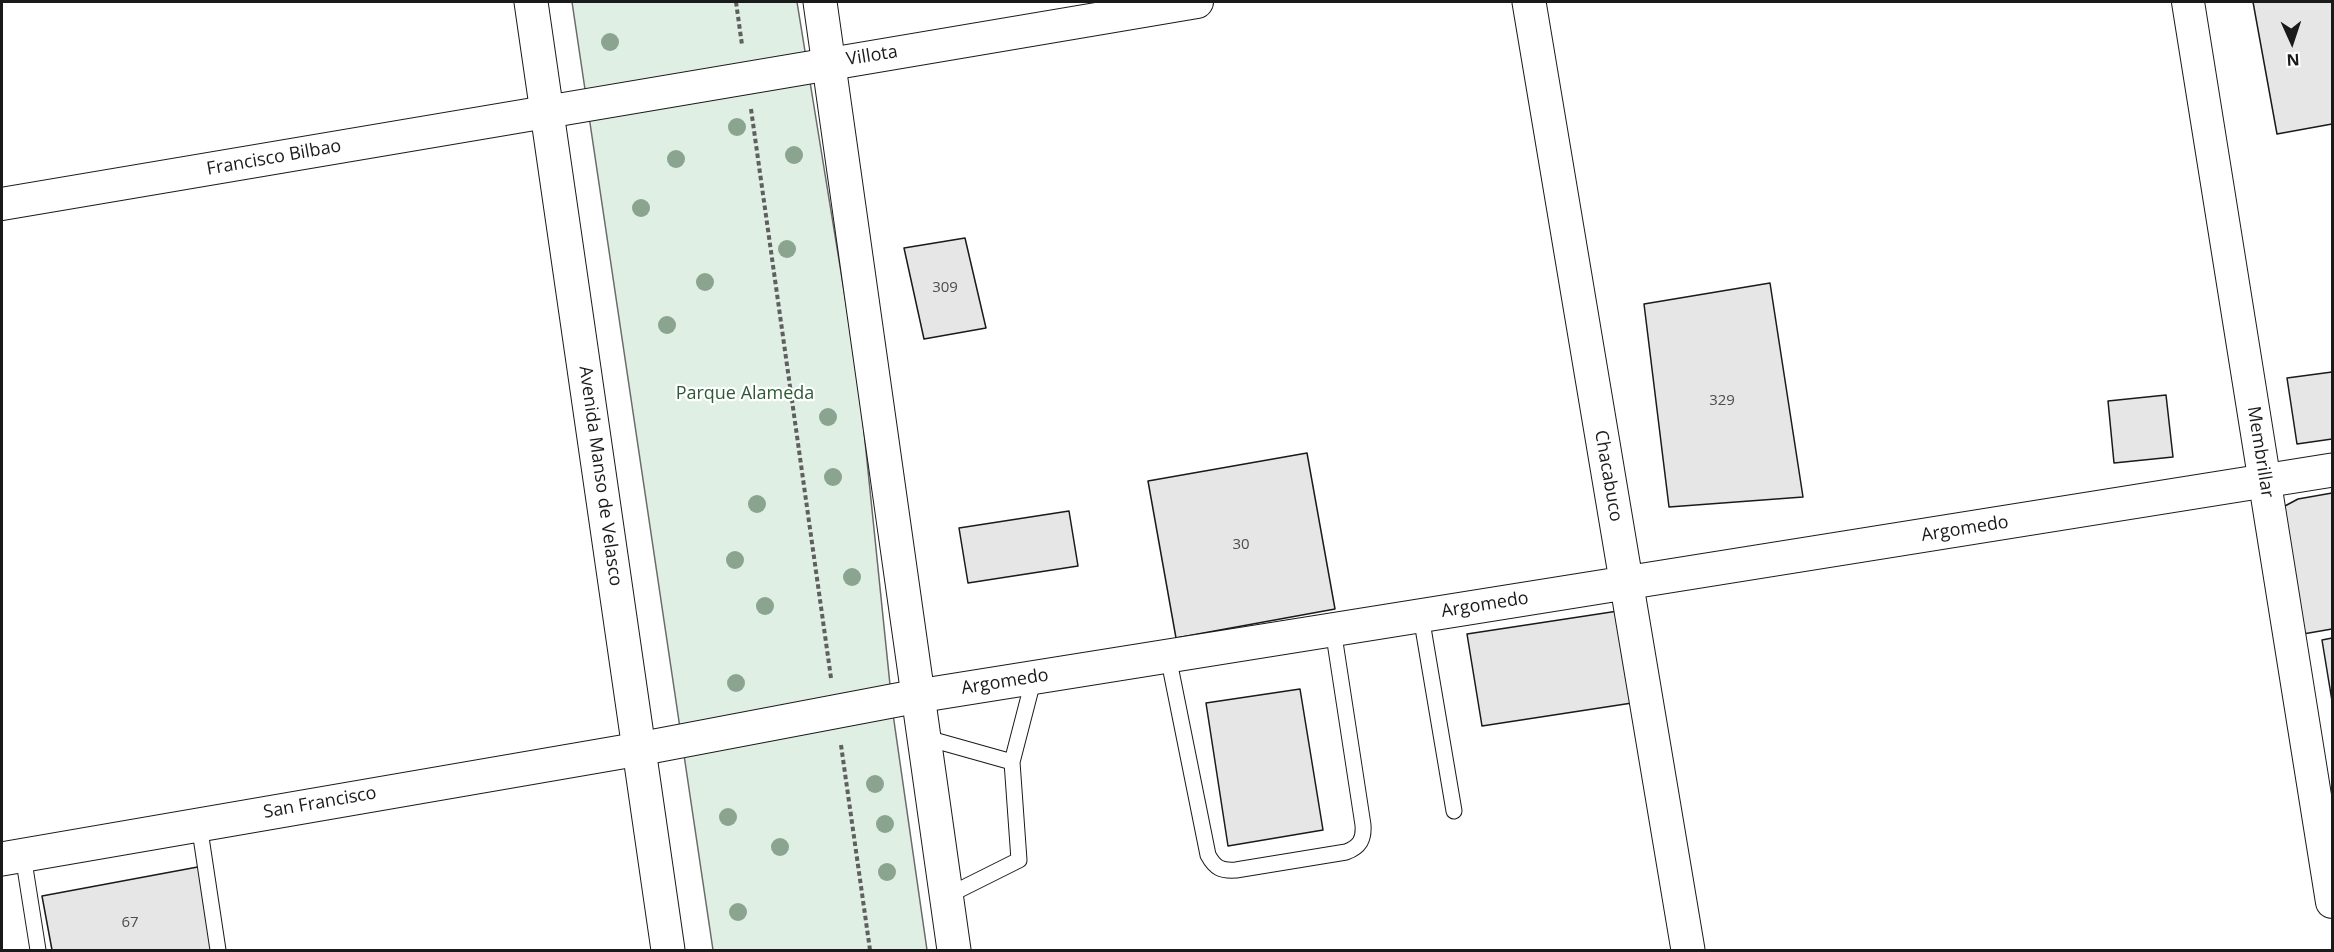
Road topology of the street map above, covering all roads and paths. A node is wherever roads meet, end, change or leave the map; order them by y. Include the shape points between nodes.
1 (531, 2) edge
2 (736, 2) edge
3 (820, 2) edge
4 (1197, 2) edge
5 (1529, 2) edge
6 (2188, 2) edge
7 (829, 63) junction
8 (746, 77) junction
9 (547, 111) junction
10 (2, 204) edge
11 (2332, 470) edge
12 (2265, 481) junction
13 (1626, 582) junction
14 (1421, 616) junction
15 (1333, 629) junction
16 (1168, 656) junction
17 (1034, 677) junction
18 (918, 696) junction
19 (837, 711) junction
20 (923, 737) junction
21 (639, 748) junction
22 (1012, 762) junction
23 (1454, 811) dead end
24 (199, 824) junction
25 (12, 857) edge
26 (945, 897) junction
27 (2332, 902) edge
28 (38, 951) edge
29 (218, 951) edge
30 (668, 951) edge
31 (870, 951) edge
32 (954, 951) edge
33 (1688, 951) edge

1 - 9 main road, Avenida Manso de Velasco
2 - 8 path
3 - 7 main road
4 - 7 street, Villota
5 - 13 main road, Chacabuco
6 - 12 street, Membrillar
7 - 8 street, Villota
7 - 18 main road
8 - 9 street, Villota
8 - 19 path
9 - 10 street, Francisco Bilbao
9 - 21 main road, Avenida Manso de Velasco
11 - 12 main road, Argomedo
12 - 13 main road, Argomedo
12 - 27 street, Membrillar
13 - 14 main road, Argomedo
13 - 33 main road, Chacabuco
14 - 15 main road, Argomedo
14 - 23 lane
15 - 16 main road, Argomedo
15 - 16 lane via 1363,825 1361,842 1346,852 1236,870 1219,869 1208,855
16 - 17 main road, Argomedo
17 - 18 main road, Argomedo
17 - 22 lane
18 - 19 main road, Argomedo
18 - 20 main road
19 - 21 main road, Argomedo
19 - 31 path
20 - 22 lane
20 - 26 main road
21 - 24 main road, San Francisco
21 - 30 main road, Avenida Manso de Velasco
22 - 26 lane via 1019,860
24 - 25 main road, San Francisco
24 - 29 lane
25 - 28 lane
26 - 32 main road

